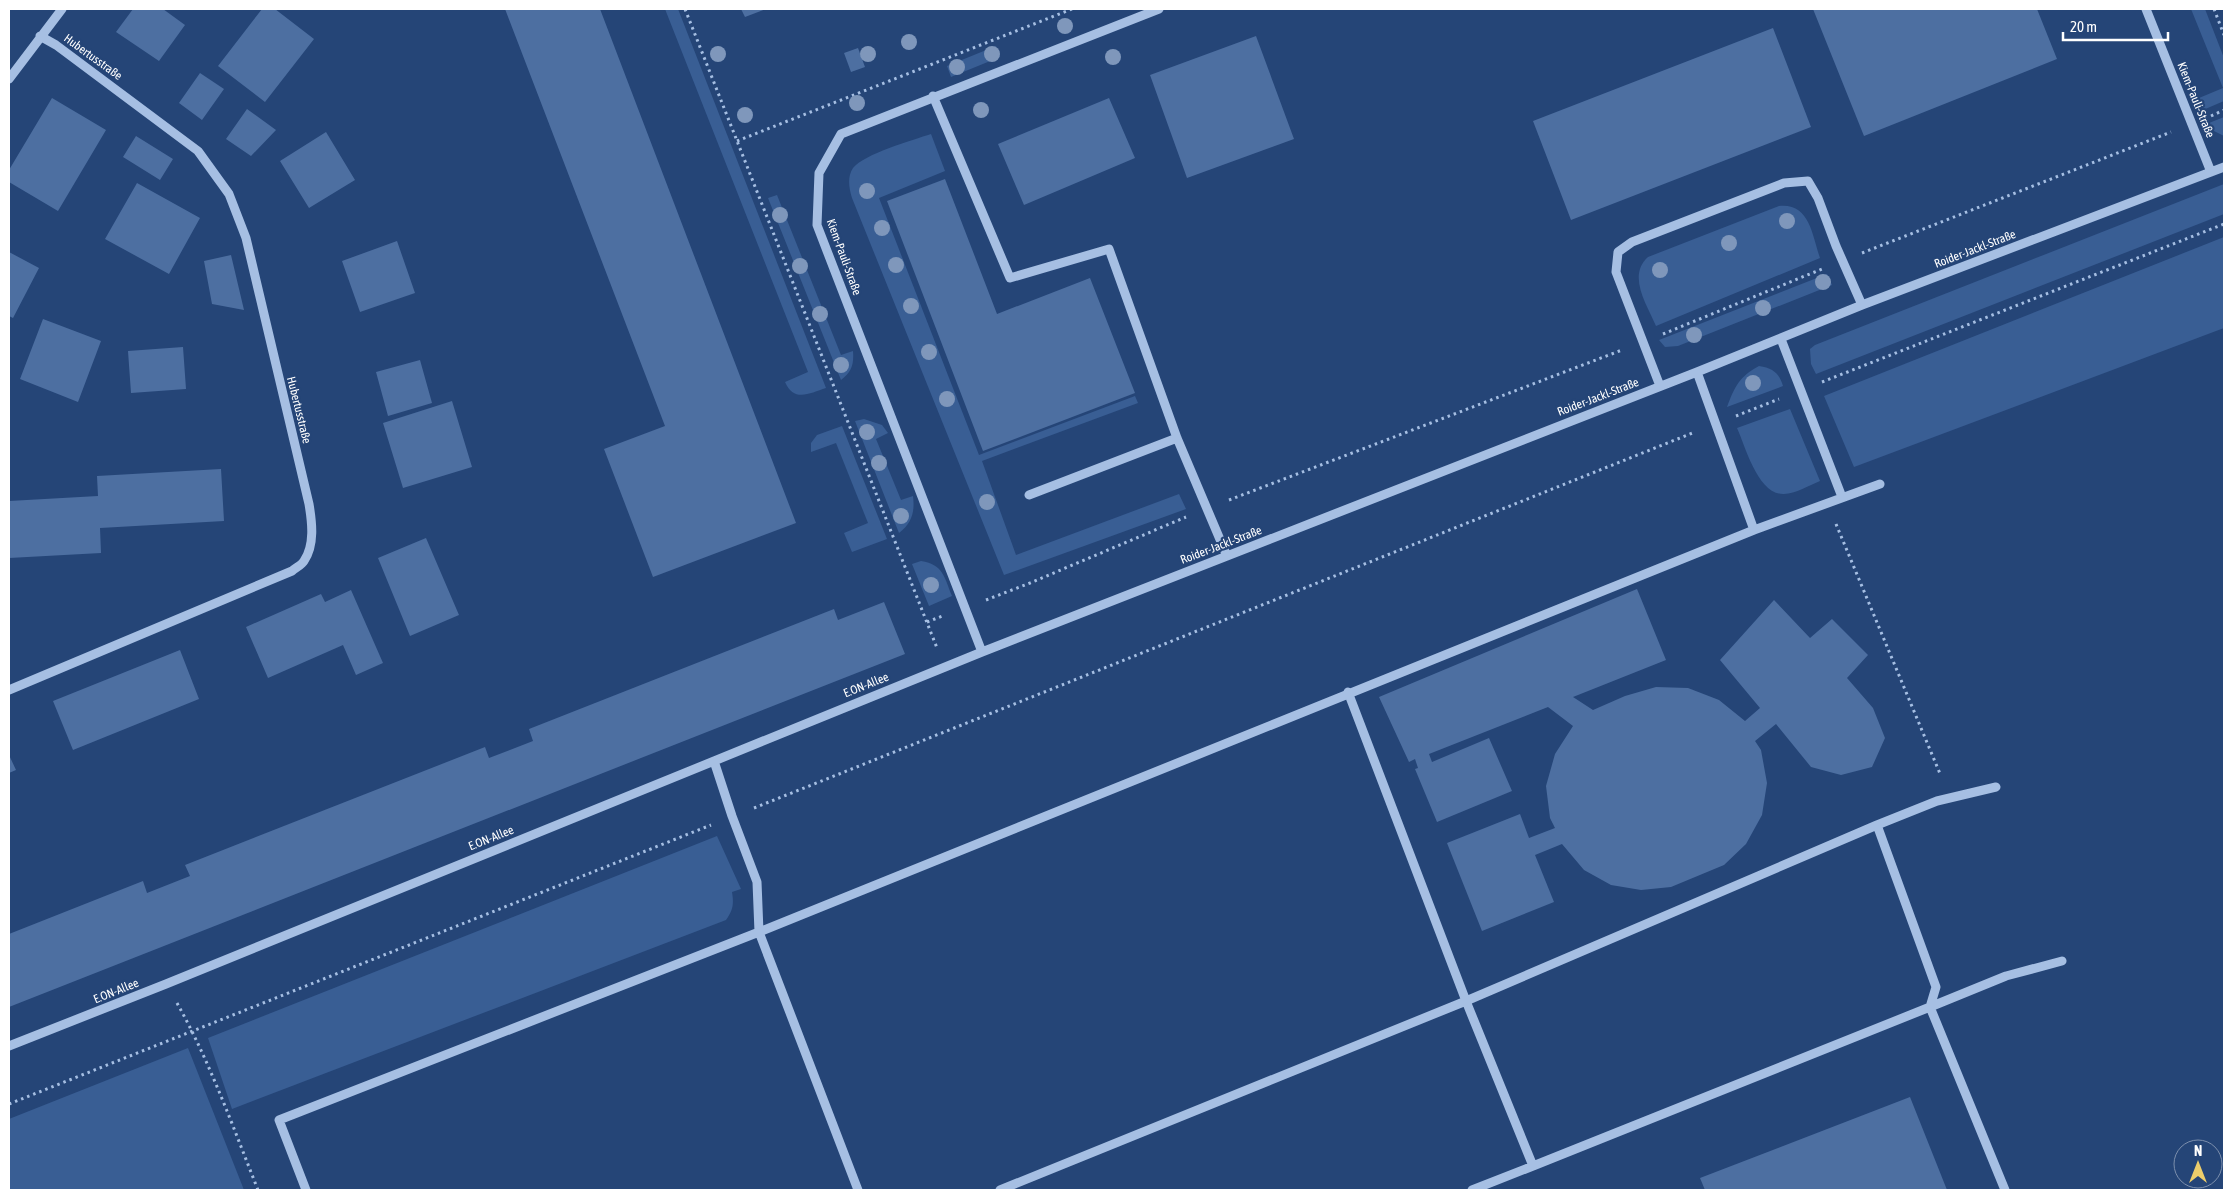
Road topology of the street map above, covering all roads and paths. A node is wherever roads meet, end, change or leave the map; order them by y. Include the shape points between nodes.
1 (62, 9) edge
2 (685, 9) edge
3 (1072, 9) edge
4 (1159, 9) edge
5 (2146, 9) edge
6 (2214, 9) edge
7 (40, 36) junction
8 (2224, 36) edge
9 (9, 79) edge
10 (933, 96) junction
11 (2224, 110) edge
12 (2192, 124) junction
13 (737, 141) junction
14 (2224, 167) edge
15 (2211, 172) junction
16 (2224, 224) edge
17 (1843, 261) junction
18 (1862, 306) junction
19 (1781, 339) junction
20 (1644, 342) junction
21 (1697, 372) junction
22 (1660, 386) junction
23 (1801, 390) junction
24 (1715, 424) junction
25 (1178, 438) junction
26 (1880, 484) dead end
27 (1028, 495) dead end
28 (1842, 497) junction
29 (1827, 502) junction
30 (1206, 509) junction
31 (1754, 530) junction
32 (1227, 556) junction
33 (965, 607) junction
34 (927, 622) junction
35 (982, 652) junction
36 (945, 667) junction
37 (9, 690) edge
38 (1348, 692) junction
39 (714, 760) junction
40 (1996, 787) dead end
41 (1950, 798) junction
42 (732, 816) junction
43 (1877, 825) junction
44 (759, 932) junction
45 (2062, 961) dead end
46 (166, 984) junction
47 (1466, 1001) junction
48 (1930, 1007) junction
49 (192, 1030) junction
50 (9, 1046) edge
51 (9, 1104) edge
52 (1533, 1166) junction
53 (258, 1190) edge
54 (306, 1190) edge
55 (858, 1190) edge
56 (1000, 1190) edge
57 (1472, 1190) edge
58 (2005, 1190) edge

1 - 7 street
2 - 13 path
3 - 13 path
4 - 10 street, Kiem-Pauli-Straße
5 - 12 street, Kiem-Pauli-Straße
6 - 8 path
7 - 9 street
7 - 37 street, Hubertusstraße via 198,150 229,194 246,238 313,526 304,561 292,571
10 - 25 street via 1010,278 1109,249
10 - 33 street, Kiem-Pauli-Straße via 840,134 819,173 817,224
11 - 12 path
12 - 15 street, Kiem-Pauli-Straße
12 - 17 path
13 - 34 path
14 - 15 street, Roider-Jackl-Straße
15 - 18 street, Roider-Jackl-Straße
16 - 23 path
17 - 18 street
17 - 20 path
17 - 20 street via 1808,181 1784,183 1632,242 1618,252 1616,272
18 - 19 street, Roider-Jackl-Straße
19 - 21 street, Roider-Jackl-Straße
19 - 23 street
20 - 22 street
20 - 30 path
21 - 22 street, Roider-Jackl-Straße
21 - 24 street
22 - 32 street, Roider-Jackl-Straße
23 - 24 path
23 - 28 street
24 - 31 street
24 - 42 path
25 - 27 street
25 - 30 street
26 - 28 street
28 - 29 street
29 - 31 street
29 - 41 path
30 - 32 street
30 - 33 path
31 - 38 street
32 - 35 street, Roider-Jackl-Straße
33 - 34 path
33 - 35 street, Kiem-Pauli-Straße
34 - 36 path
35 - 36 street, E.ON-Allee
36 - 39 street, E.ON-Allee
38 - 44 street
38 - 47 street
39 - 42 street
39 - 46 street, E.ON-Allee
40 - 41 street
41 - 43 street
42 - 44 street via 757,882
42 - 49 path
43 - 47 street
43 - 48 street via 1936,987
44 - 54 street via 279,1120
44 - 55 street
45 - 48 street via 2006,976
46 - 49 path
46 - 50 street, E.ON-Allee
47 - 52 street
47 - 56 street
48 - 52 street
48 - 58 street
49 - 51 path
49 - 53 path
52 - 57 street

